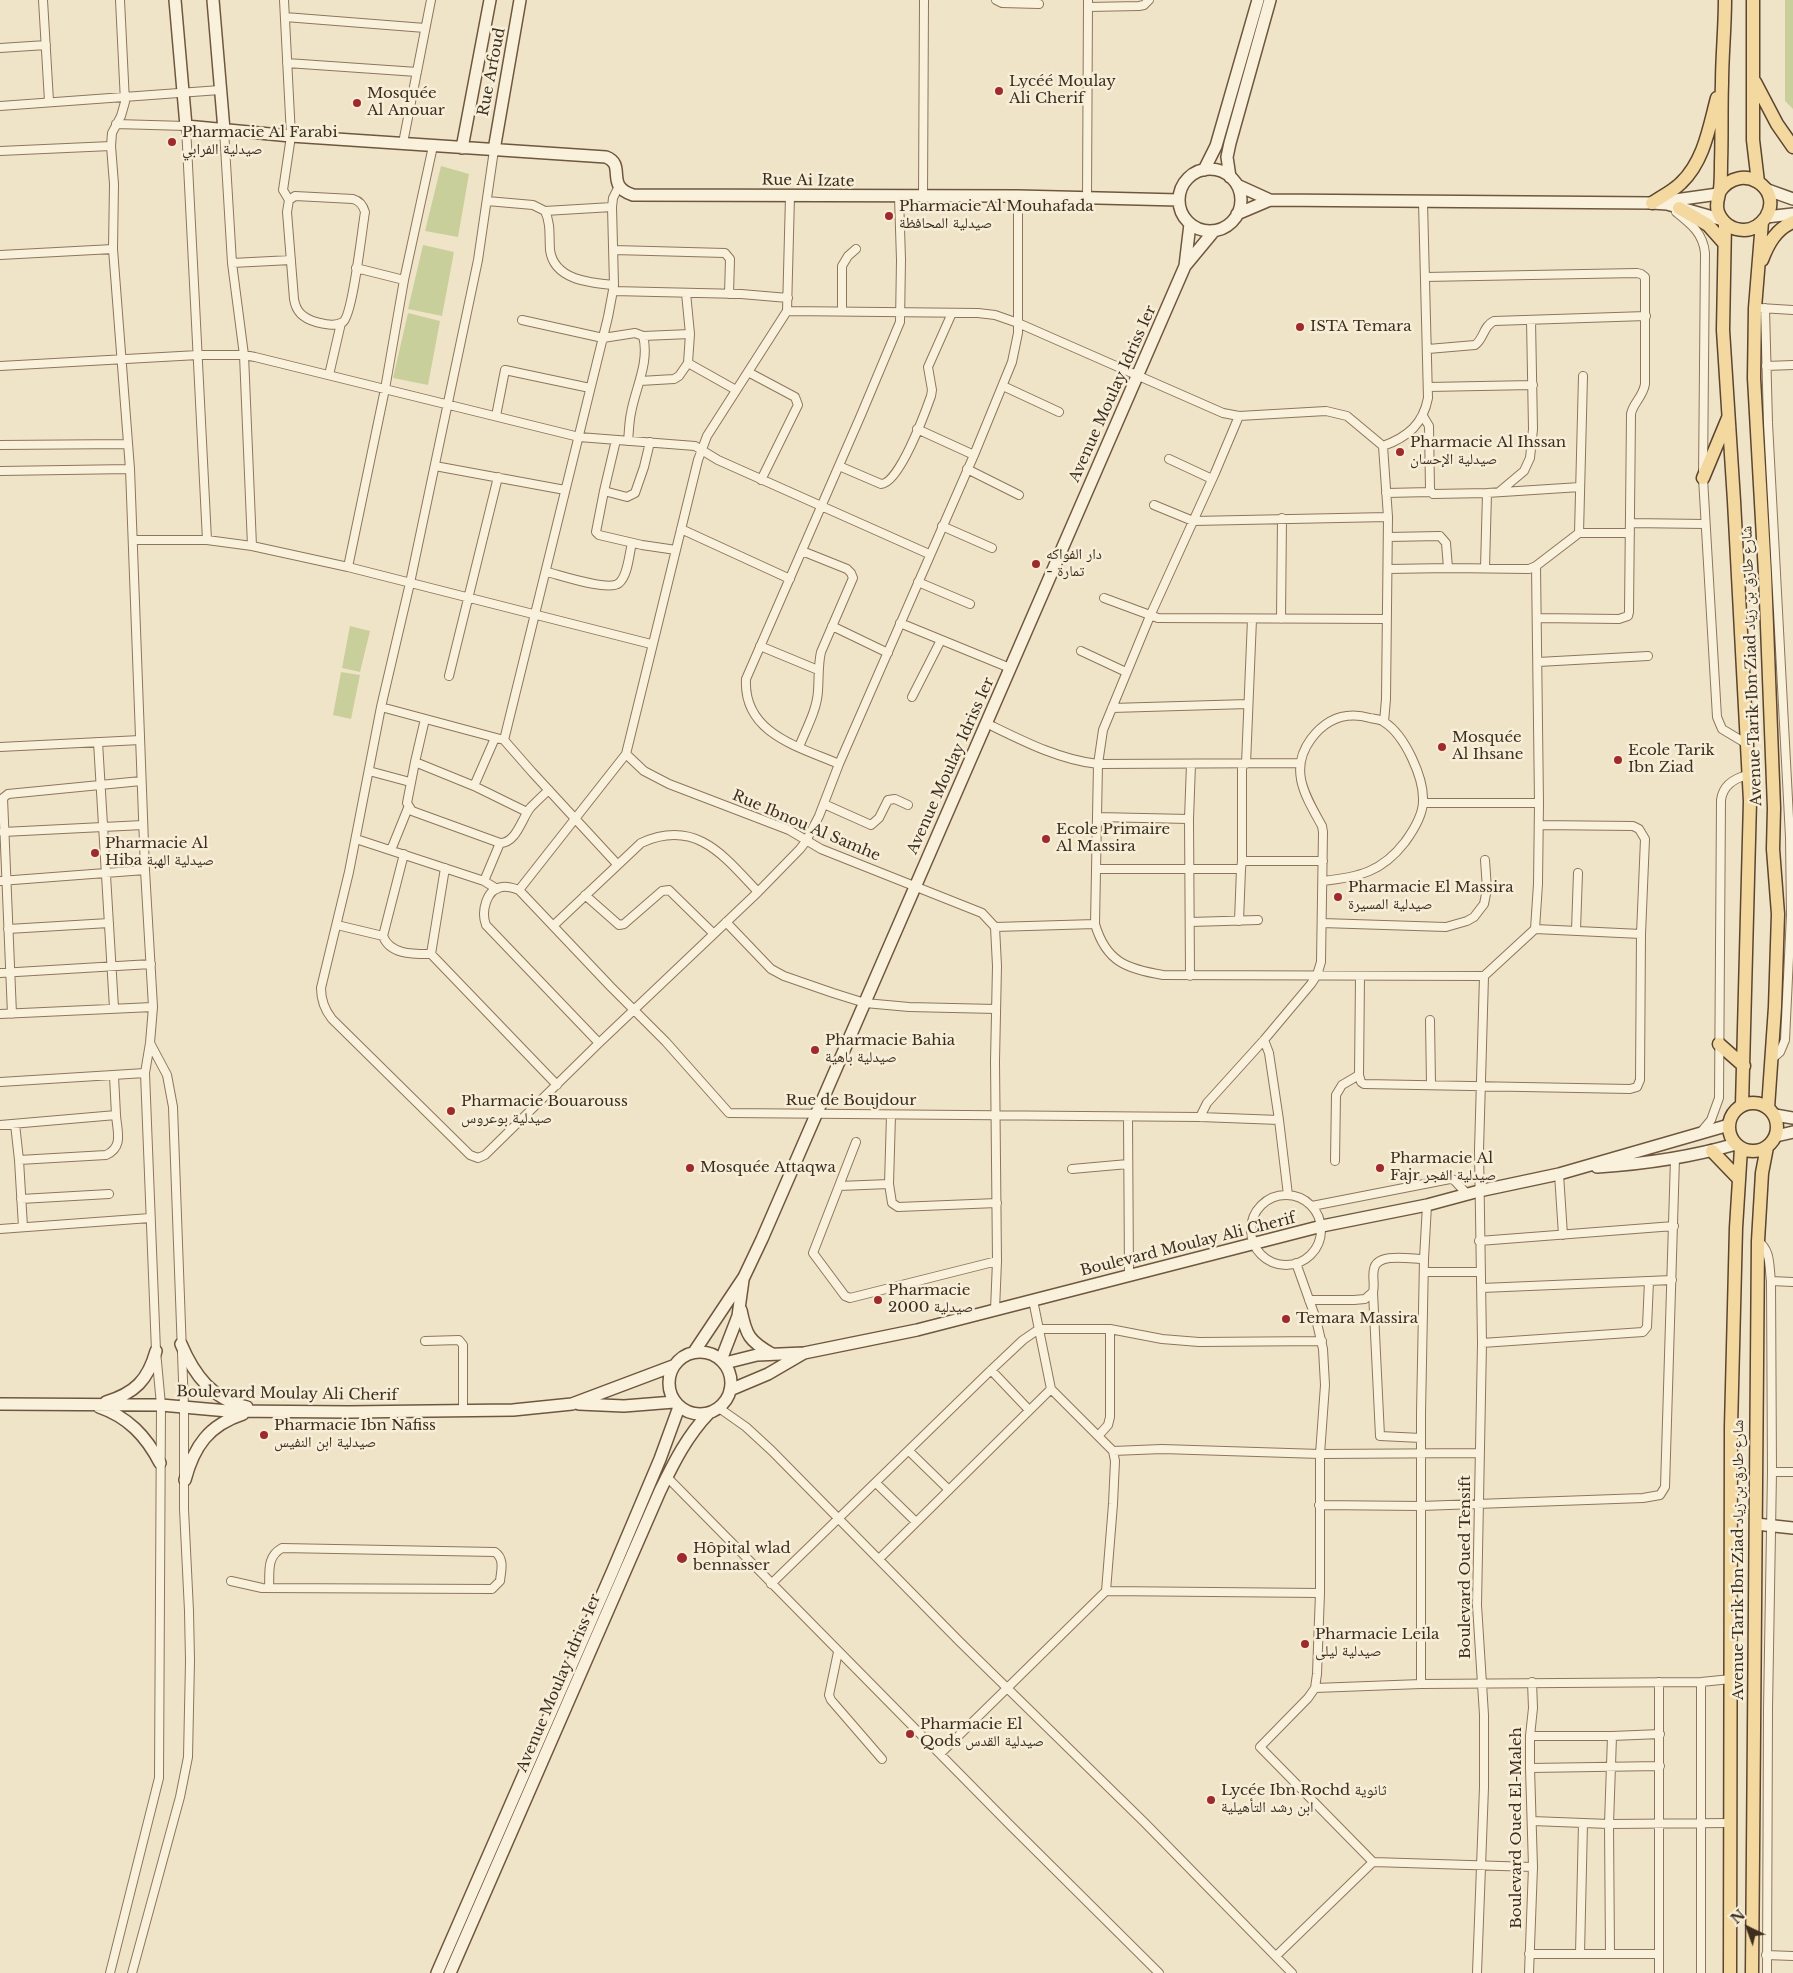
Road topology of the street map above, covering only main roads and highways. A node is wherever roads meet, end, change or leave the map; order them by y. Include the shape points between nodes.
1 (175, 0) edge
2 (213, 0) edge
3 (490, 0) edge
4 (520, 0) edge
5 (1258, 0) edge
6 (1270, 0) edge
7 (1725, 0) edge
8 (1752, 0) edge
9 (1754, 79) junction
10 (1722, 81) junction
11 (224, 130) junction
12 (1793, 147) edge
13 (462, 148) junction
14 (494, 150) junction
15 (1204, 170) junction
16 (1233, 181) junction
17 (1761, 185) junction
18 (1719, 193) junction
19 (1179, 200) junction
20 (1270, 200) junction
21 (1793, 200) edge
22 (1652, 203) junction
23 (1673, 206) junction
24 (1237, 214) junction
25 (1793, 214) edge
26 (1764, 219) junction
27 (1724, 222) junction
28 (1793, 222) edge
29 (1190, 224) junction
30 (1214, 231) junction
31 (1724, 243) junction
32 (1185, 266) junction
33 (1758, 272) junction
34 (1729, 413) junction
35 (1703, 478) road end
36 (1778, 914) junction
37 (1791, 914) road end
38 (1719, 1044) road end
39 (1744, 1066) junction
40 (1742, 1105) junction
41 (1771, 1112) junction
42 (1793, 1118) edge
43 (1729, 1125) junction
44 (1785, 1134) edge
45 (1739, 1146) junction
46 (1767, 1147) junction
47 (1712, 1151) junction
48 (1580, 1168) junction
49 (1762, 1173) junction
50 (1738, 1178) junction
51 (744, 1277) junction
52 (740, 1306) junction
53 (182, 1344) road end
54 (156, 1351) road end
55 (694, 1352) junction
56 (804, 1353) junction
57 (772, 1354) junction
58 (723, 1362) junction
59 (673, 1366) junction
60 (730, 1390) junction
61 (0, 1404) edge
62 (572, 1404) junction
63 (677, 1404) junction
64 (93, 1405) junction
65 (264, 1410) junction
66 (714, 1410) junction
67 (160, 1463) road end
68 (185, 1480) road end
69 (1756, 1524) junction
70 (1793, 1528) edge
71 (437, 1973) edge
72 (450, 1973) edge
73 (1730, 1973) edge
74 (1752, 1973) edge

1 - 11 main road via 186,126
2 - 11 main road
3 - 13 main road, Rue Arfoud
4 - 14 main road, Rue Arfoud
5 - 15 main road via 1216,146
6 - 16 main road via 1227,157
7 - 10 main road
8 - 9 main road
9 - 12 main road
9 - 17 main road via 1753,140
10 - 18 main road
10 - 22 main road via 1694,169 1680,185
11 - 13 main road
13 - 14 main road
14 - 19 main road, Rue Ai Izate via 606,157 614,163 619,186 633,195 1018,196
15 - 16 main road via 1222,172
15 - 19 main road via 1187,180
16 - 20 main road
16 - 24 main road via 1240,195
17 - 18 main road via 1746,177 1740,178 1728,182
17 - 21 main road
17 - 26 main road via 1769,204
18 - 22 main road via 1690,200
18 - 27 main road via 1717,208
19 - 29 main road via 1184,217
20 - 22 main road
20 - 24 main road
22 - 23 main road
23 - 27 main road
23 - 31 main road via 1704,222
24 - 30 main road via 1223,228
25 - 26 main road
26 - 27 main road via 1746,230
26 - 33 main road, Avenue Tarik Ibn Ziad شارع طارق بن زياد
27 - 31 main road, Avenue Tarik Ibn Ziad شارع طارق بن زياد
28 - 33 main road via 1772,239
29 - 30 main road via 1198,229
29 - 32 main road
30 - 32 main road
31 - 34 main road, Avenue Tarik Ibn Ziad شارع طارق بن زياد via 1723,330
32 - 51 main road, Avenue Moulay Idriss Ier
33 - 36 main road, Avenue Tarik Ibn Ziad شارع طارق بن زياد via 1760,308 1754,378
34 - 35 main road
34 - 39 main road, Avenue Tarik Ibn Ziad شارع طارق بن زياد via 1750,847
36 - 37 main road
36 - 41 main road, Avenue Tarik Ibn Ziad شارع طارق بن زياد
38 - 39 main road
39 - 40 main road, Avenue Tarik Ibn Ziad شارع طارق بن زياد
40 - 41 main road via 1757,1103
40 - 43 main road via 1731,1117
41 - 42 main road
41 - 44 main road, Avenue Tarik Ibn Ziad شارع طارق بن زياد
43 - 45 main road, Avenue Tarik Ibn Ziad شارع طارق بن زياد via 1729,1133
43 - 48 main road, Boulevard Moulay Ali Cherif
44 - 46 main road, Avenue Tarik Ibn Ziad شارع طارق بن زياد
44 - 49 main road
45 - 46 main road via 1752,1152
45 - 47 main road, Boulevard Moulay Ali Cherif
45 - 50 main road, Avenue Tarik Ibn Ziad شارع طارق بن زياد
46 - 49 main road, Avenue Tarik Ibn Ziad شارع طارق بن زياد
47 - 48 main road, Boulevard Moulay Ali Cherif via 1630,1165
47 - 50 main road
48 - 56 main road, Boulevard Moulay Ali Cherif via 1322,1226 917,1330
49 - 69 main road, Avenue Tarik Ibn Ziad شارع طارق بن زياد via 1758,1241
50 - 73 main road, Avenue Tarik Ibn Ziad شارع طارق بن زياد via 1731,1427
51 - 52 main road
51 - 55 main road
52 - 57 main road via 748,1335
52 - 58 main road
53 - 65 main road via 202,1382 218,1396 237,1405
54 - 64 main road via 152,1366 133,1390 120,1398
55 - 58 main road via 712,1354
55 - 59 main road
56 - 57 main road, Boulevard Moulay Ali Cherif
56 - 60 main road, Boulevard Moulay Ali Cherif via 768,1374
57 - 58 main road, Boulevard Moulay Ali Cherif
58 - 60 main road via 731,1378
59 - 62 main road, Boulevard Moulay Ali Cherif
59 - 63 main road via 668,1387
60 - 66 main road via 724,1403
61 - 64 main road, Boulevard Moulay Ali Cherif
62 - 63 main road, Boulevard Moulay Ali Cherif
62 - 65 main road, Boulevard Moulay Ali Cherif via 463,1411
63 - 66 main road via 692,1413
63 - 71 main road, Avenue Moulay Idriss Ier via 638,1511
64 - 65 main road, Boulevard Moulay Ali Cherif
64 - 67 main road via 133,1426
65 - 68 main road via 230,1418 213,1429 190,1461
66 - 72 main road, Avenue Moulay Idriss Ier via 689,1436 640,1534
69 - 70 main road
69 - 74 main road, Avenue Tarik Ibn Ziad شارع طارق بن زياد

